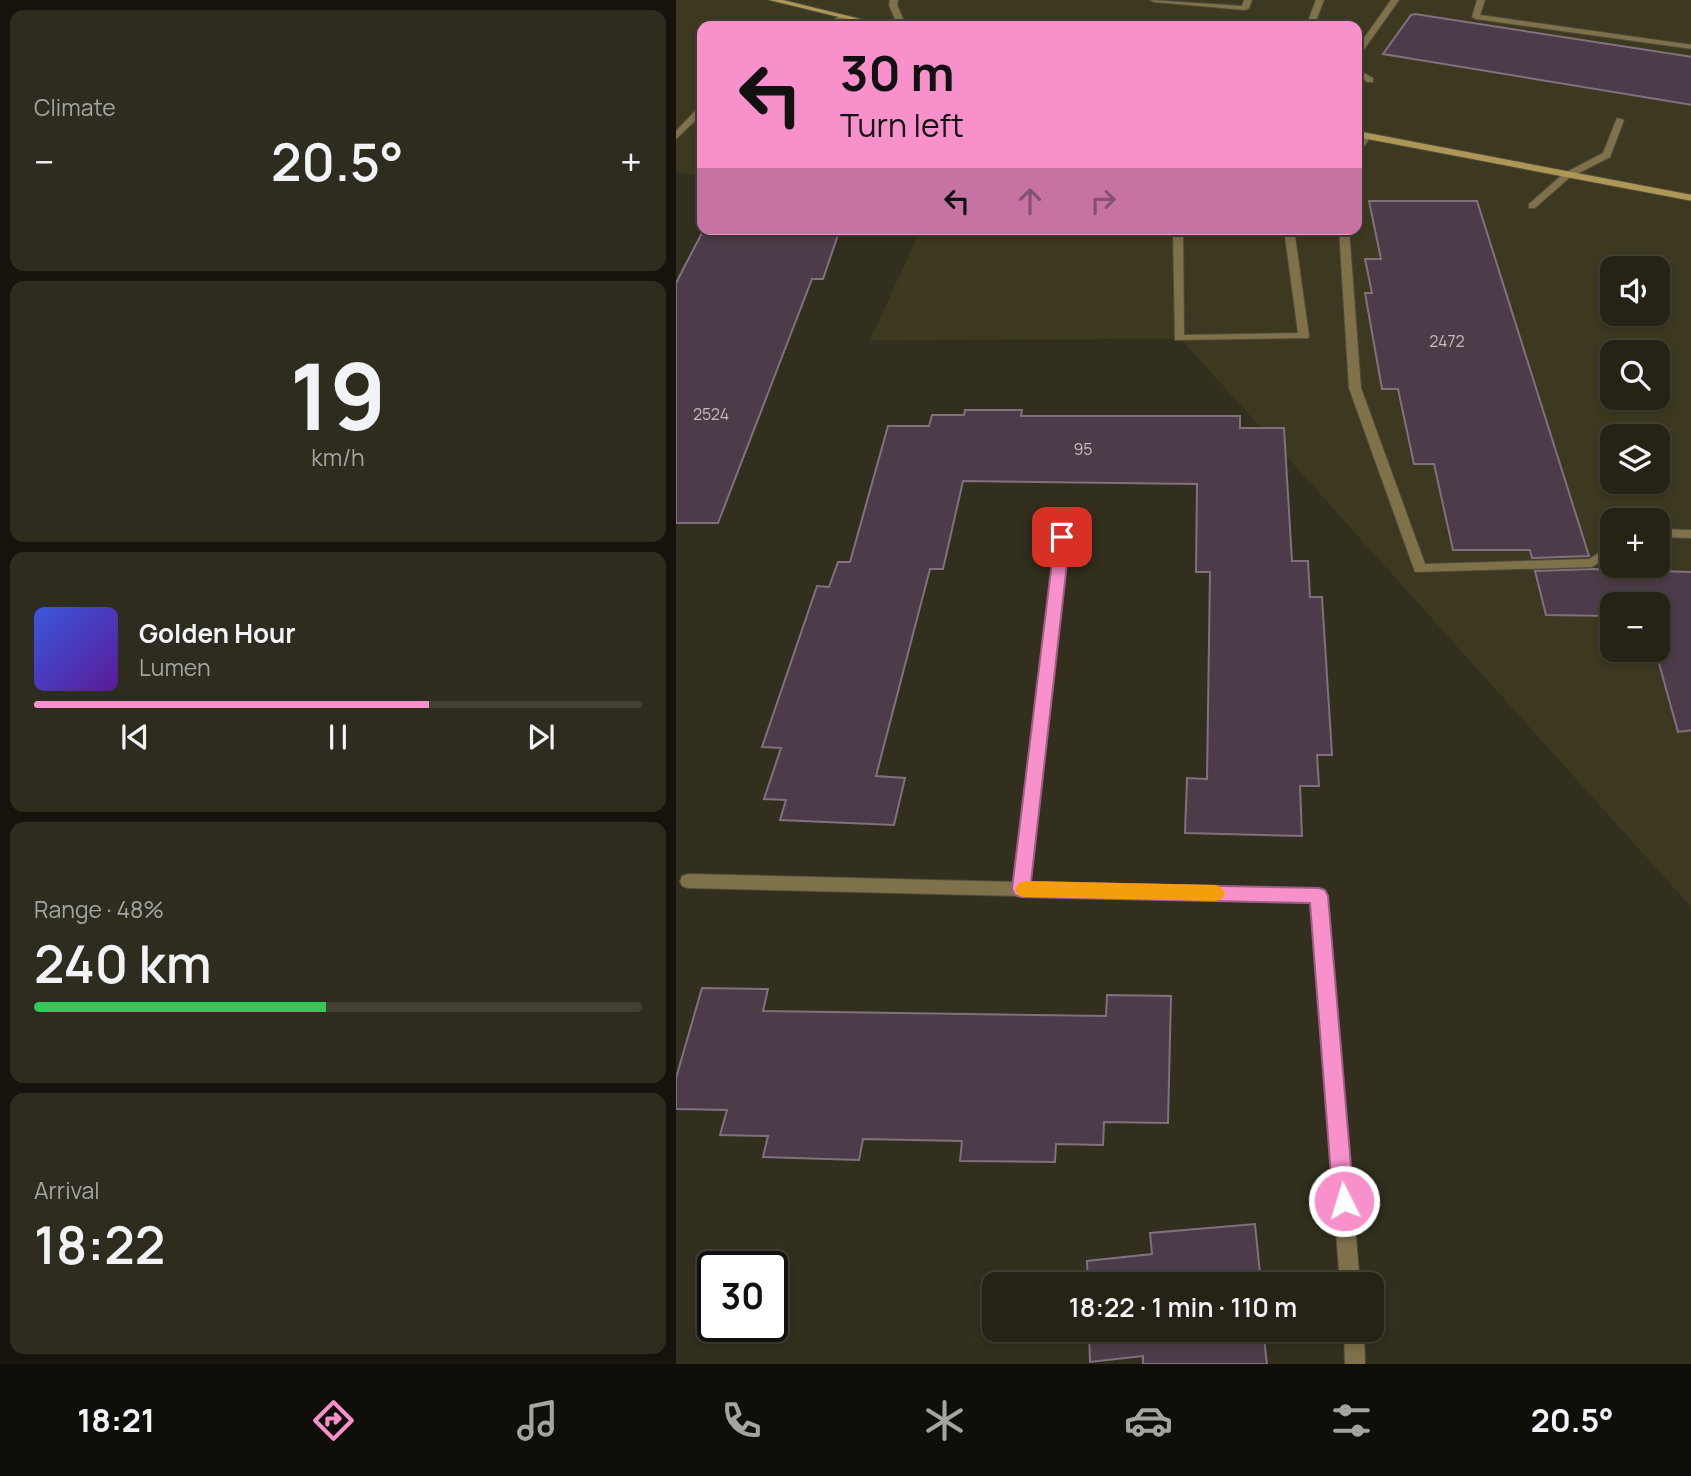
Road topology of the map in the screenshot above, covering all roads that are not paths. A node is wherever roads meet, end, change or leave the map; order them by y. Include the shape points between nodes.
1 (788, 0) edge
2 (894, 0) edge
3 (1154, 0) edge
4 (1248, 0) edge
5 (1320, 0) edge
6 (1395, 0) edge
7 (1481, 0) edge
8 (776, 1) edge
9 (844, 17) junction
10 (837, 21) edge
11 (862, 21) edge
12 (900, 21) edge
13 (1312, 21) edge
14 (1362, 46) edge
15 (1692, 47) edge
16 (1362, 74) edge
17 (1370, 80) dead end
18 (697, 114) edge
19 (1620, 120) dead end
20 (1362, 135) edge
21 (676, 136) edge
22 (1367, 136) junction
23 (1362, 143) edge
24 (1566, 176) junction
25 (1692, 198) edge
26 (1532, 206) dead end
27 (1178, 235) edge
28 (1291, 235) edge
29 (1343, 235) edge
30 (1670, 533) edge
31 (1692, 534) edge
32 (1062, 537) dead end
33 (1600, 557) edge
34 (688, 881) dead end
35 (1021, 889) junction
36 (1349, 1272) edge
37 (1354, 1342) edge
38 (1355, 1364) edge

1 - 8 street
2 - 12 street
3 - 4 street via 1245,8
5 - 13 street
6 - 14 street
7 - 15 street via 1476,17
8 - 9 main road
9 - 10 street
9 - 11 main road
16 - 17 street
18 - 21 street
19 - 24 street via 1607,155
20 - 22 main road
22 - 23 street
22 - 24 main road
24 - 25 main road
24 - 26 street
27 - 28 street via 1179,338 1304,335
29 - 33 street via 1355,388 1420,569 1592,563
30 - 31 street
32 - 35 street
34 - 35 street
35 - 36 street via 1319,896
37 - 38 street

